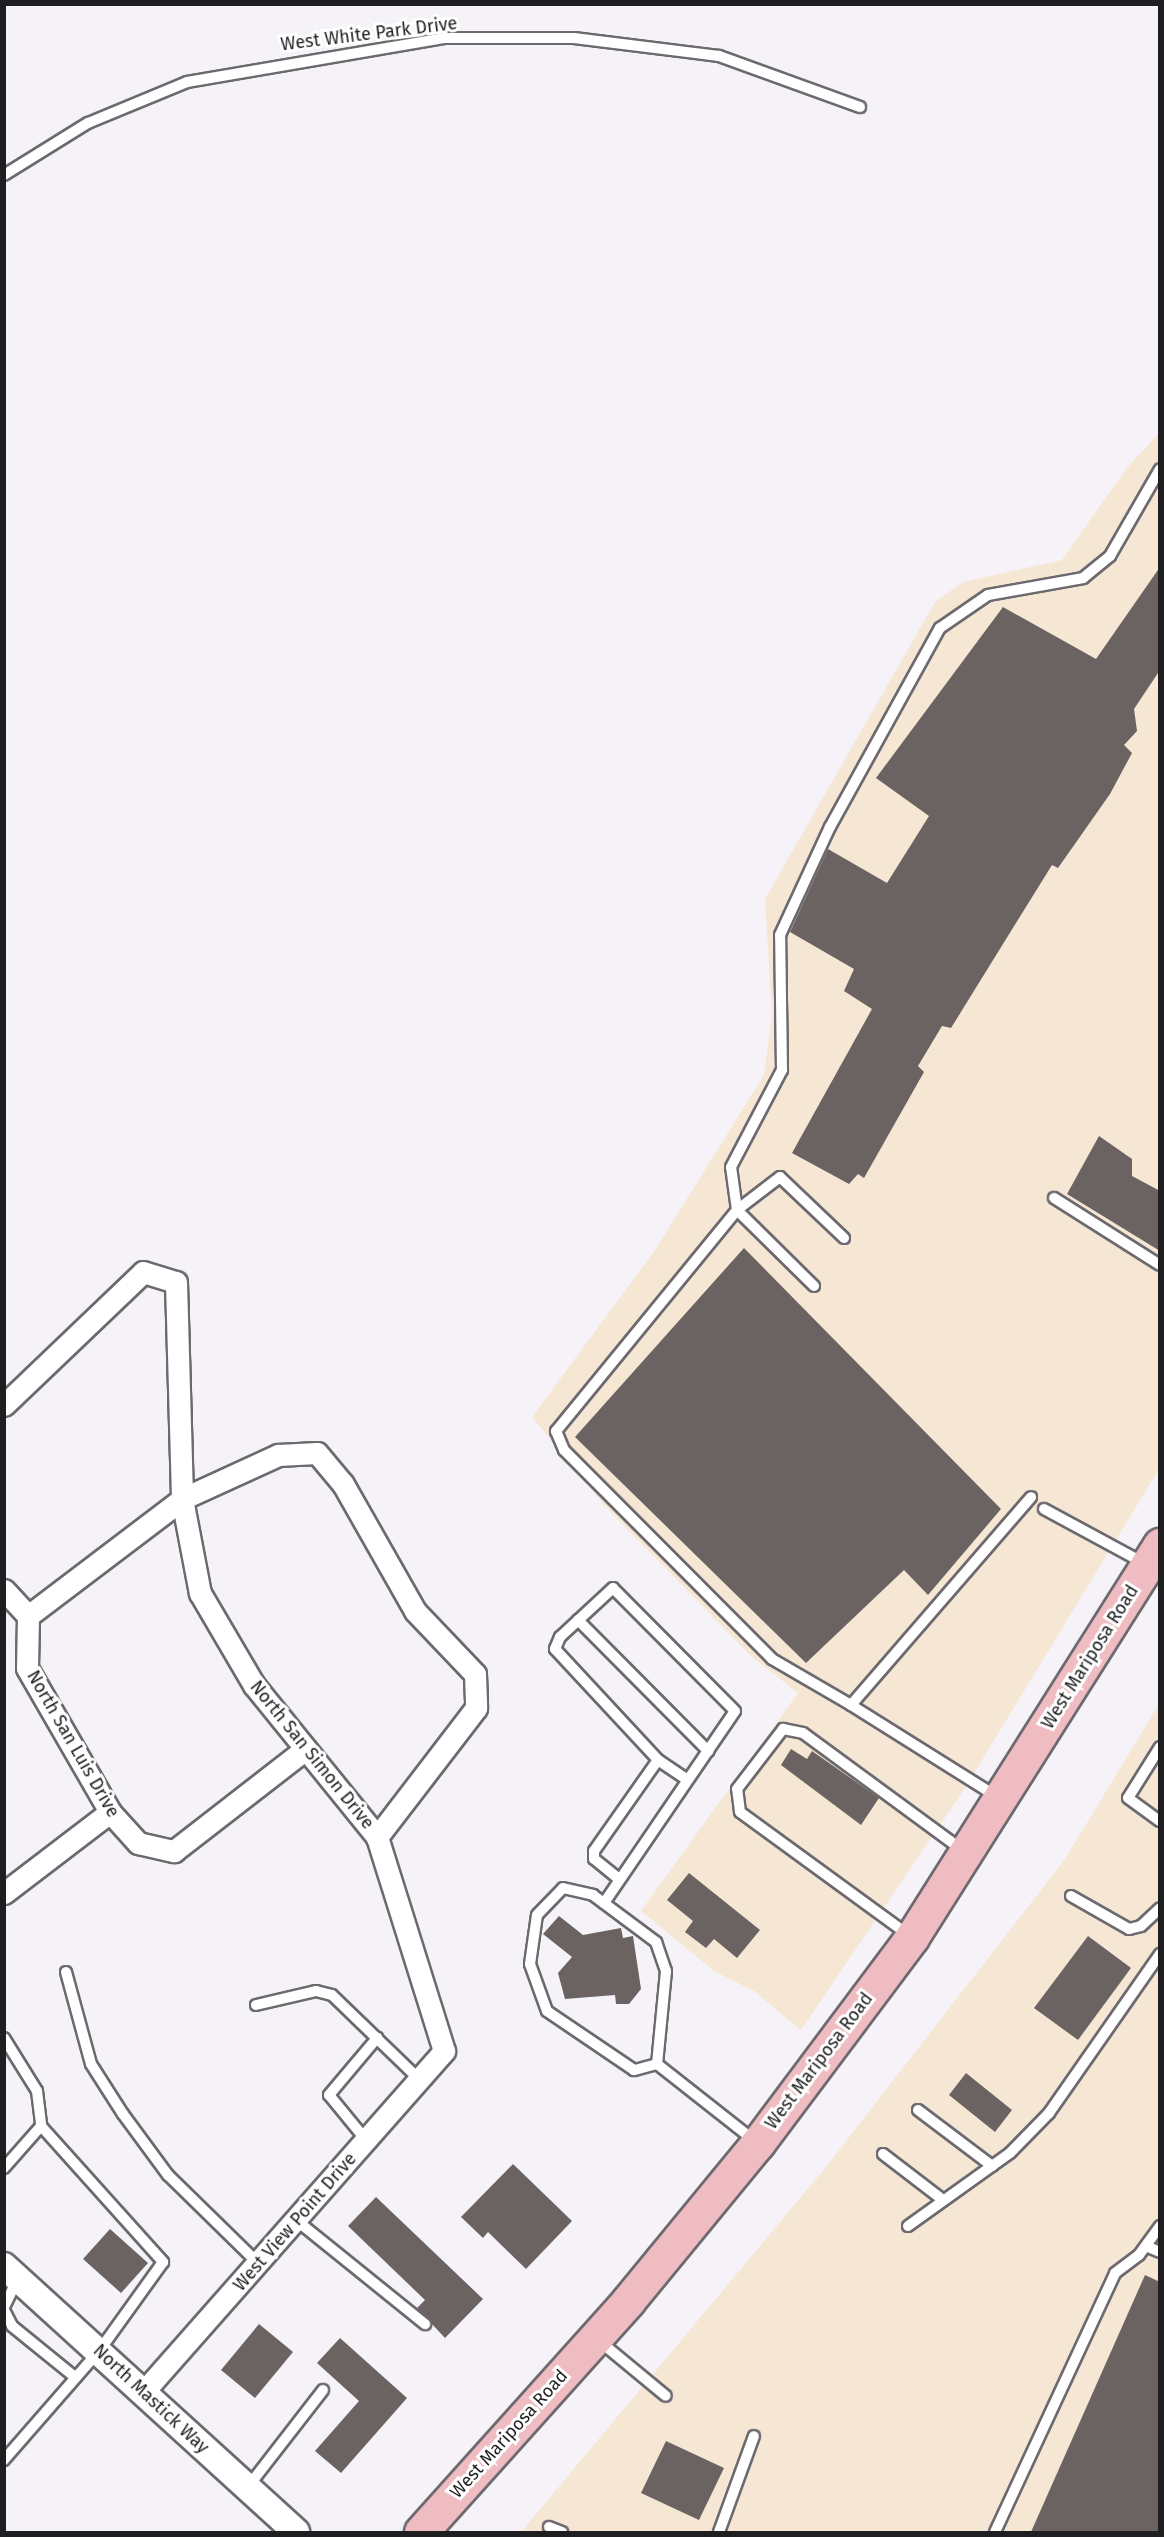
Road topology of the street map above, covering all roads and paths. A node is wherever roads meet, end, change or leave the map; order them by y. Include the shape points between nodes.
1 (860, 107) dead end
2 (4, 175) edge
3 (1160, 469) edge
4 (1054, 1198) dead end
5 (737, 1210) junction
6 (844, 1238) dead end
7 (1160, 1265) edge
8 (814, 1286) dead end
9 (4, 1405) edge
10 (1031, 1497) dead end
11 (182, 1499) junction
12 (1044, 1509) dead end
13 (1153, 1563) edge
14 (4, 1590) edge
15 (28, 1616) junction
16 (578, 1620) junction
17 (851, 1705) junction
18 (1160, 1747) edge
19 (304, 1750) junction
20 (708, 1751) junction
21 (658, 1760) junction
22 (686, 1779) junction
23 (1001, 1799) junction
24 (110, 1812) junction
25 (1160, 1821) edge
26 (377, 1837) junction
27 (967, 1854) junction
28 (619, 1879) junction
29 (4, 1893) edge
30 (1071, 1896) dead end
31 (604, 1903) junction
32 (1160, 1908) edge
33 (912, 1937) junction
34 (1160, 1954) edge
35 (66, 1972) dead end
36 (256, 2005) dead end
37 (4, 2038) edge
38 (377, 2038) junction
39 (444, 2051) joint
40 (657, 2064) junction
41 (419, 2079) junction
42 (918, 2110) dead end
43 (41, 2126) junction
44 (366, 2140) junction
45 (758, 2143) junction
46 (883, 2154) dead end
47 (992, 2166) junction
48 (4, 2168) edge
49 (943, 2200) junction
50 (296, 2220) junction
51 (908, 2226) dead end
52 (1160, 2226) edge
53 (1146, 2246) junction
54 (1160, 2253) edge
55 (258, 2263) junction
56 (11, 2272) edge
57 (4, 2308) edge
58 (425, 2324) dead end
59 (595, 2338) junction
60 (99, 2351) junction
61 (76, 2378) junction
62 (323, 2390) dead end
63 (144, 2391) junction
64 (666, 2396) dead end
65 (754, 2436) dead end
66 (4, 2460) edge
67 (247, 2488) junction
68 (549, 2527) dead end
69 (296, 2532) edge
70 (421, 2532) edge
71 (562, 2532) edge
72 (719, 2532) edge
73 (995, 2532) edge

1 - 2 lane, West White Park Drive via 719,56 574,38 445,38 186,82 88,123
3 - 5 lane via 1110,556 1083,578 988,595 940,628 830,827 780,935 782,1070 730,1167
4 - 7 lane
5 - 6 lane via 780,1176
5 - 8 lane
5 - 17 lane via 556,1431 564,1450 772,1659
9 - 11 street, North San Simon Drive via 143,1272 176,1282
10 - 17 lane
11 - 15 street
11 - 19 street, North San Simon Drive via 200,1593 254,1685
11 - 26 street via 278,1455 317,1453 343,1484 415,1611 475,1674 476,1708
12 - 13 lane
13 - 23 main road, West Mariposa Road
14 - 15 street
15 - 24 street, North San Luis Drive via 27,1668
16 - 20 lane
16 - 20 lane via 619,1588 735,1711
16 - 21 lane via 555,1649
17 - 23 lane
18 - 25 lane via 1128,1798
19 - 24 street, North San Luis Drive via 174,1851 138,1843
19 - 26 street, North San Simon Drive
20 - 22 lane
21 - 22 lane
21 - 28 lane via 594,1851 594,1859
22 - 28 lane
23 - 27 main road, West Mariposa Road
24 - 29 street
26 - 39 street, North San Simon Drive
27 - 33 main road, West Mariposa Road
27 - 33 lane via 803,1733 783,1729 737,1789 740,1812
28 - 31 lane
30 - 32 lane via 1129,1929 1140,1926
31 - 40 lane via 656,1942 666,1971
31 - 40 lane via 563,1888 537,1915 530,1964 547,2011 634,2070
33 - 45 main road, West Mariposa Road
34 - 47 lane via 1049,2113
35 - 55 lane via 91,2064 123,2114 168,2175
36 - 38 lane via 316,1991 332,1995
37 - 43 lane via 37,2091
38 - 41 lane
38 - 44 lane via 329,2095
39 - 41 street, West View Point Drive
40 - 45 lane
41 - 44 street, West View Point Drive
42 - 47 lane
43 - 48 lane
43 - 60 lane via 163,2262
44 - 50 street, West View Point Drive
45 - 59 main road, West Mariposa Road
46 - 49 lane
47 - 49 lane
49 - 51 lane
50 - 55 street, West View Point Drive
50 - 58 lane
52 - 53 lane
53 - 54 lane
53 - 73 lane via 1115,2272
55 - 63 street, West View Point Drive
56 - 57 lane
56 - 60 street, North Mastick Way
57 - 61 lane via 12,2326
59 - 64 lane
59 - 70 main road, West Mariposa Road
60 - 61 lane
60 - 63 street, North Mastick Way
61 - 66 lane
62 - 67 lane
63 - 67 street, North Mastick Way
65 - 72 lane
67 - 69 street, North Mastick Way
68 - 71 lane

